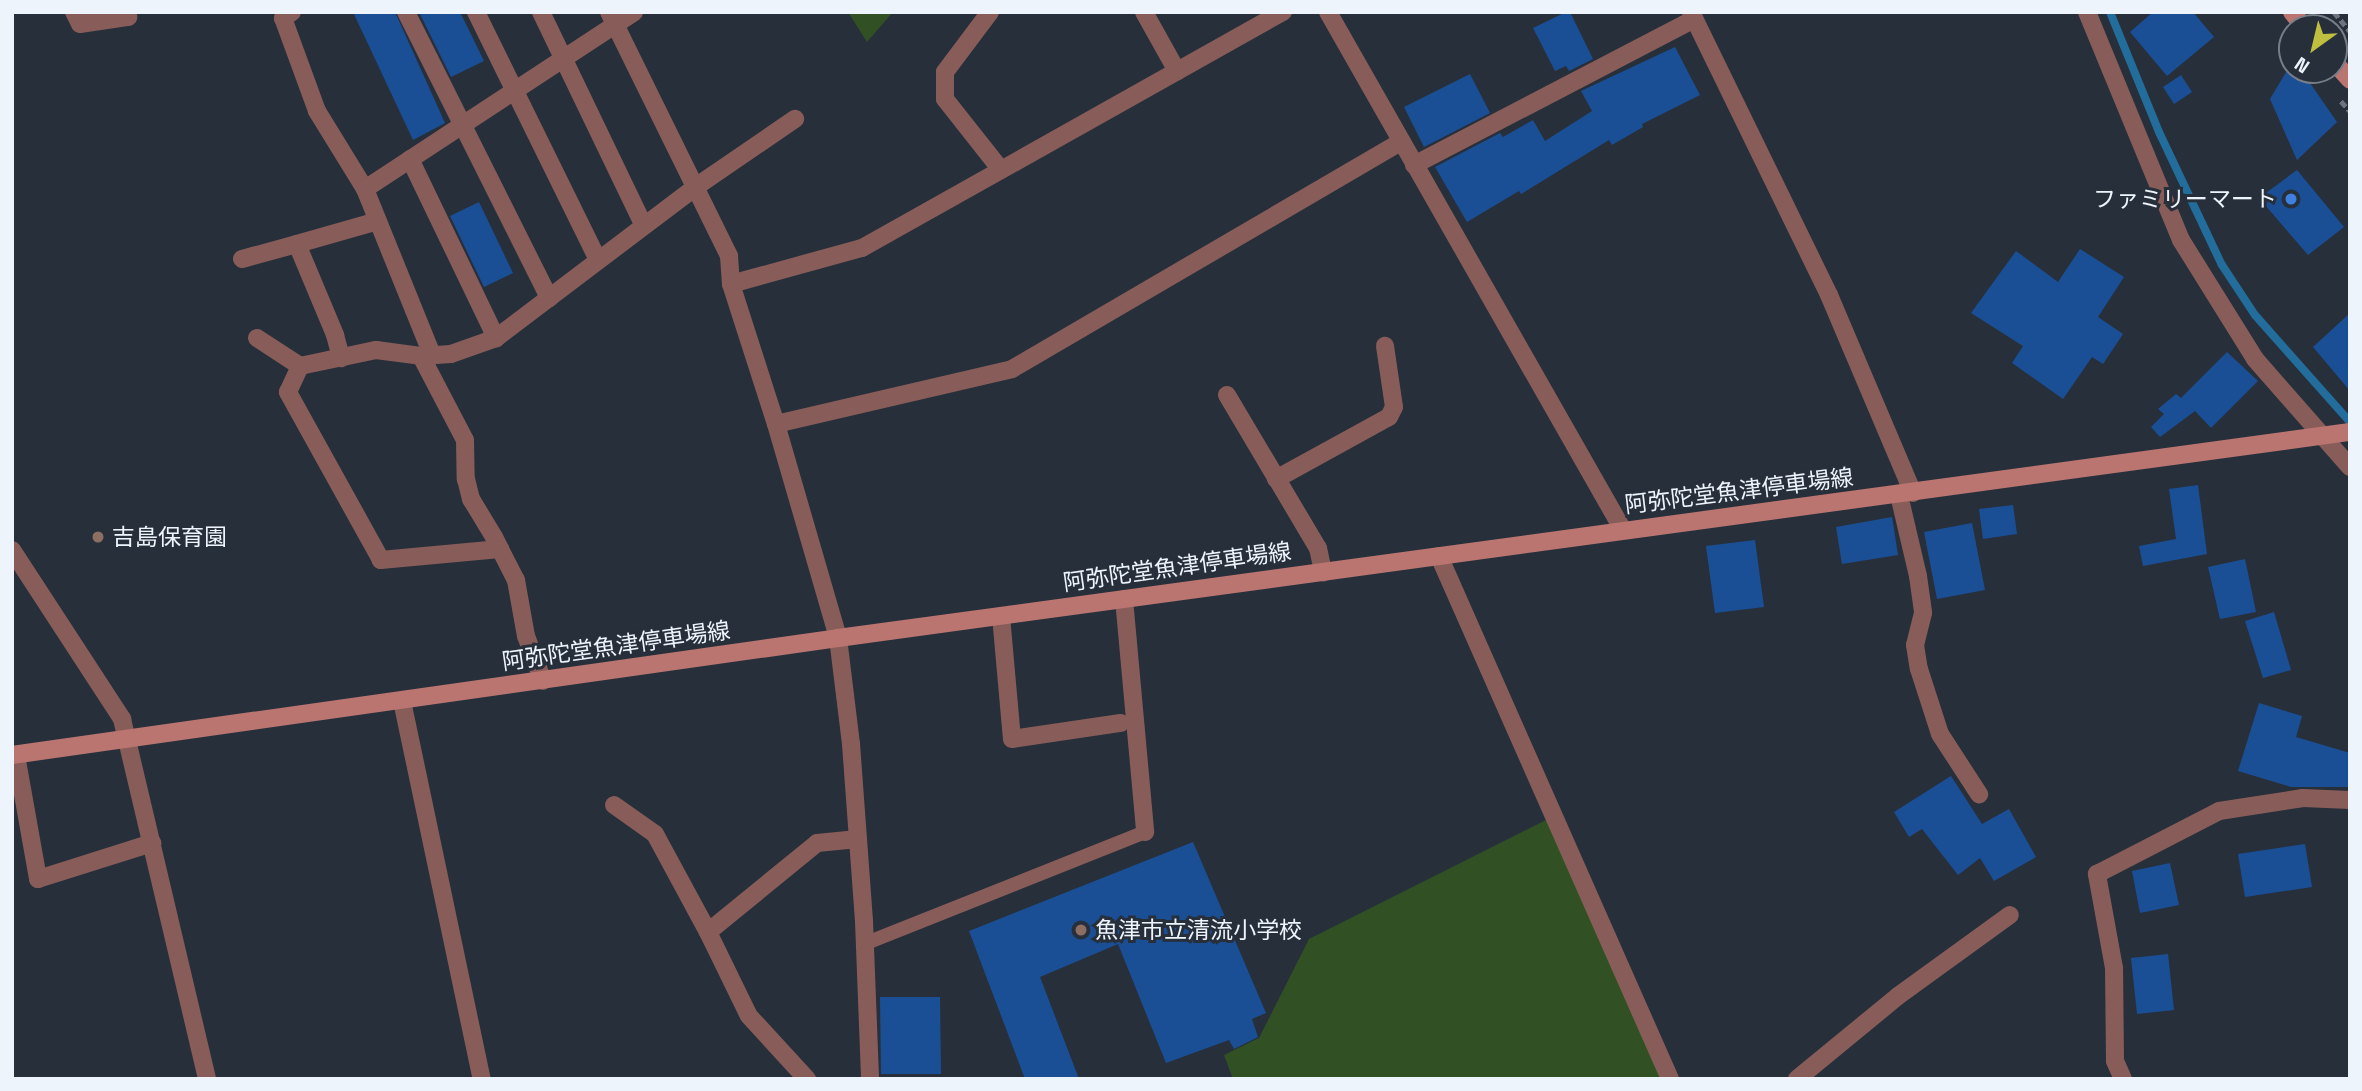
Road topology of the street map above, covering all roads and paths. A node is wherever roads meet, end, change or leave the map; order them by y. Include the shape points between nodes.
1 (74, 12) edge
2 (127, 12) edge
3 (406, 12) edge
4 (476, 12) edge
5 (541, 12) edge
6 (634, 12) edge
7 (990, 12) edge
8 (1144, 12) edge
9 (1283, 12) edge
10 (1328, 12) edge
11 (2087, 12) edge
12 (2334, 12) edge
13 (285, 14) edge
14 (1693, 16) edge
15 (612, 19) edge
16 (2350, 30) edge
17 (563, 59) junction
18 (1177, 72) junction
19 (513, 92) junction
20 (795, 119) dead end
21 (462, 125) junction
22 (1401, 142) junction
23 (410, 159) junction
24 (1414, 164) junction
25 (1001, 170) junction
26 (697, 186) junction
27 (365, 189) junction
28 (378, 221) junction
29 (644, 226) junction
30 (297, 244) junction
31 (242, 259) dead end
32 (598, 260) junction
33 (732, 284) junction
34 (549, 298) junction
35 (257, 338) dead end
36 (496, 338) junction
37 (1385, 346) dead end
38 (427, 355) junction
39 (341, 358) junction
40 (300, 366) junction
41 (1227, 396) dead end
42 (776, 424) junction
43 (2350, 432) edge
44 (2326, 438) junction
45 (2350, 467) edge
46 (1276, 479) junction
47 (1906, 494) junction
48 (1623, 530) junction
49 (500, 549) junction
50 (12, 550) edge
51 (1439, 556) junction
52 (1323, 572) junction
53 (1124, 599) junction
54 (1001, 616) junction
55 (838, 638) junction
56 (543, 681) junction
57 (402, 701) junction
58 (1121, 723) dead end
59 (128, 741) junction
60 (14, 755) edge
61 (1979, 794) dead end
62 (2350, 800) edge
63 (614, 805) dead end
64 (1145, 832) joint
65 (858, 839) junction
66 (152, 842) junction
67 (2010, 915) dead end
68 (708, 932) junction
69 (864, 944) junction
70 (207, 1079) edge
71 (482, 1079) edge
72 (807, 1079) edge
73 (870, 1079) edge
74 (1670, 1079) edge
75 (1797, 1079) edge
76 (2123, 1079) edge

1 - 2 street via 80,24 128,17
3 - 21 street
4 - 19 street
5 - 17 street
6 - 15 street
7 - 25 street via 945,72 945,99
8 - 18 street
9 - 18 street
10 - 22 street
11 - 44 street via 2181,240 2255,359
12 - 16 path
13 - 27 street via 317,111
14 - 24 street
14 - 47 street via 1829,295
15 - 17 street
15 - 26 street
17 - 19 street
17 - 29 street
18 - 25 street
19 - 21 street
19 - 32 street
20 - 26 street
21 - 23 street
21 - 34 street
22 - 24 street
22 - 42 street via 1012,369
23 - 27 street
23 - 36 street
24 - 48 street
25 - 33 street via 862,248
26 - 29 street
26 - 33 street via 729,256
27 - 28 street
28 - 30 street
28 - 38 street
29 - 32 street
30 - 31 street
30 - 39 street
32 - 34 street
33 - 42 street
34 - 36 street
35 - 40 street
36 - 38 street via 452,354
37 - 46 street via 1394,407 1389,417
38 - 39 street via 376,350
38 - 49 street via 465,440 471,499
39 - 40 street
40 - 49 street via 288,392 381,560
41 - 46 street
42 - 55 street
43 - 44 main road, 阿弥陀堂魚津停車場線
44 - 45 street
44 - 47 main road, 阿弥陀堂魚津停車場線
46 - 52 street via 1318,548
47 - 48 main road, 阿弥陀堂魚津停車場線
47 - 61 street via 1923,613 1915,645 1919,669 1941,734
48 - 51 main road, 阿弥陀堂魚津停車場線
49 - 56 street via 516,580 526,636
50 - 59 street via 122,719
51 - 52 main road, 阿弥陀堂魚津停車場線
51 - 74 street
52 - 53 main road, 阿弥陀堂魚津停車場線
53 - 54 main road, 阿弥陀堂魚津停車場線
53 - 64 street
54 - 55 main road, 阿弥陀堂魚津停車場線
54 - 58 street via 1012,739
55 - 56 main road, 阿弥陀堂魚津停車場線
55 - 65 street
56 - 57 main road, 阿弥陀堂魚津停車場線
57 - 59 main road, 阿弥陀堂魚津停車場線
57 - 71 street
59 - 60 main road, 阿弥陀堂魚津停車場線
59 - 66 street
60 - 66 street via 38,879
62 - 76 street via 2303,797 2219,811 2097,874 2114,968 2115,1061
63 - 68 street via 655,834
64 - 69 lane
65 - 68 street via 817,843
65 - 69 street
66 - 70 street
67 - 75 street via 1898,996
68 - 72 street via 748,1016
69 - 73 street

